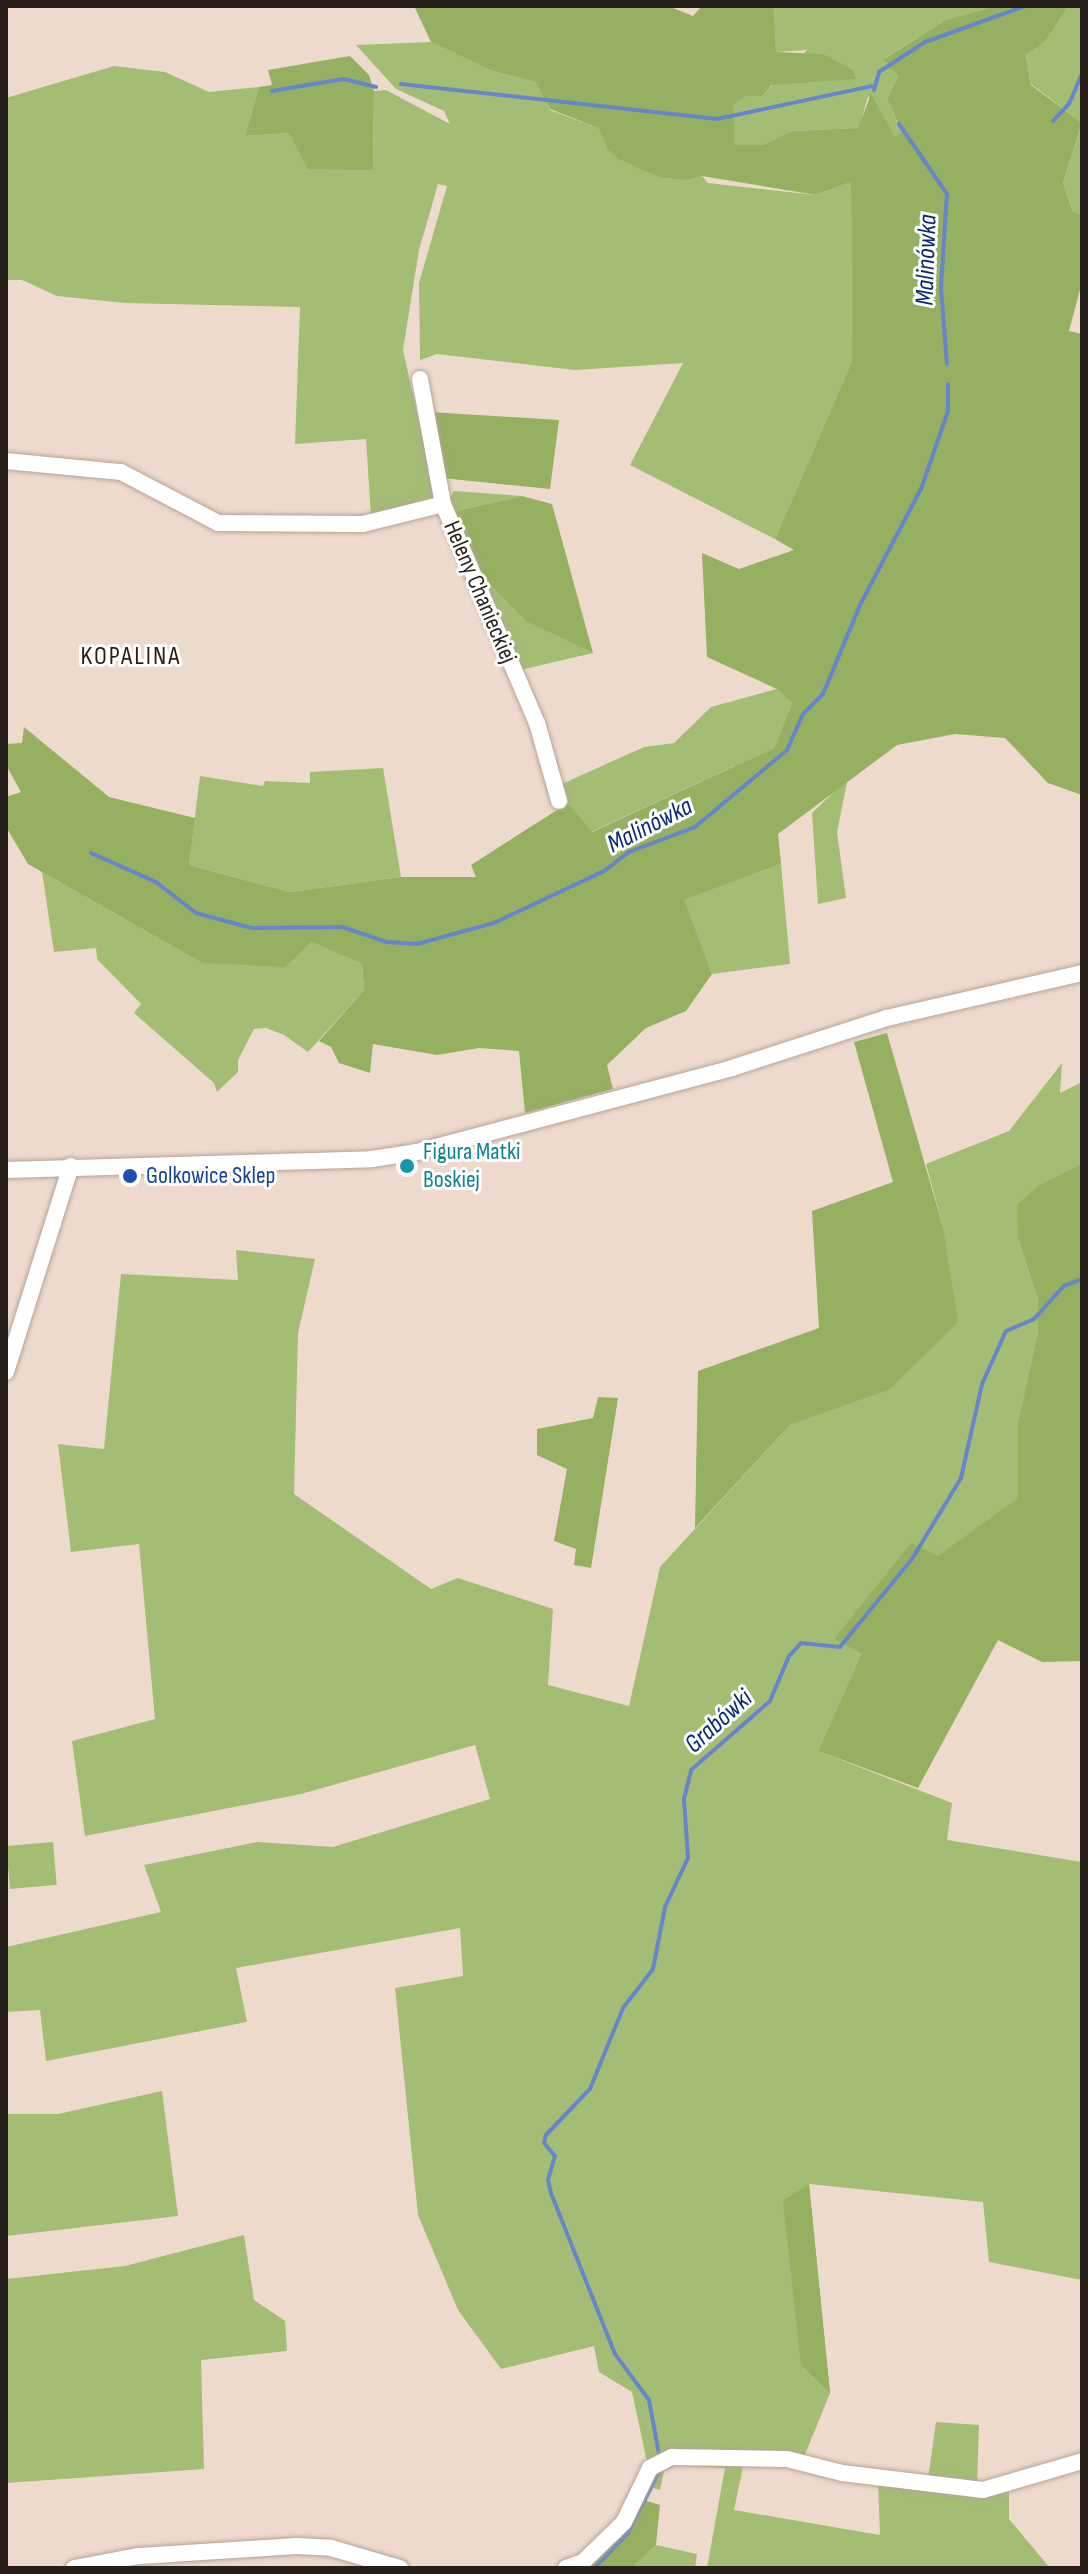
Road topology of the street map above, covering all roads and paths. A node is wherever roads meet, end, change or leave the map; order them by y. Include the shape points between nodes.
1 (420, 379) dead end
2 (6, 461) edge
3 (443, 504) junction
4 (559, 801) dead end
5 (1082, 973) edge
6 (71, 1166) junction
7 (6, 1170) edge
8 (6, 1372) edge
9 (1082, 2461) edge
10 (74, 2568) edge
11 (400, 2568) edge
12 (566, 2568) edge

1 - 3 street, Heleny Chanieckiej
2 - 3 street via 121,472 218,523 363,524
3 - 4 street, Heleny Chanieckiej via 537,723
5 - 6 street via 887,1018 732,1068 417,1152 359,1159
6 - 7 street
6 - 8 street
9 - 12 street via 983,2490 842,2473 787,2459 672,2457 650,2468 624,2522 583,2562
10 - 11 street via 139,2556 297,2546 331,2548

